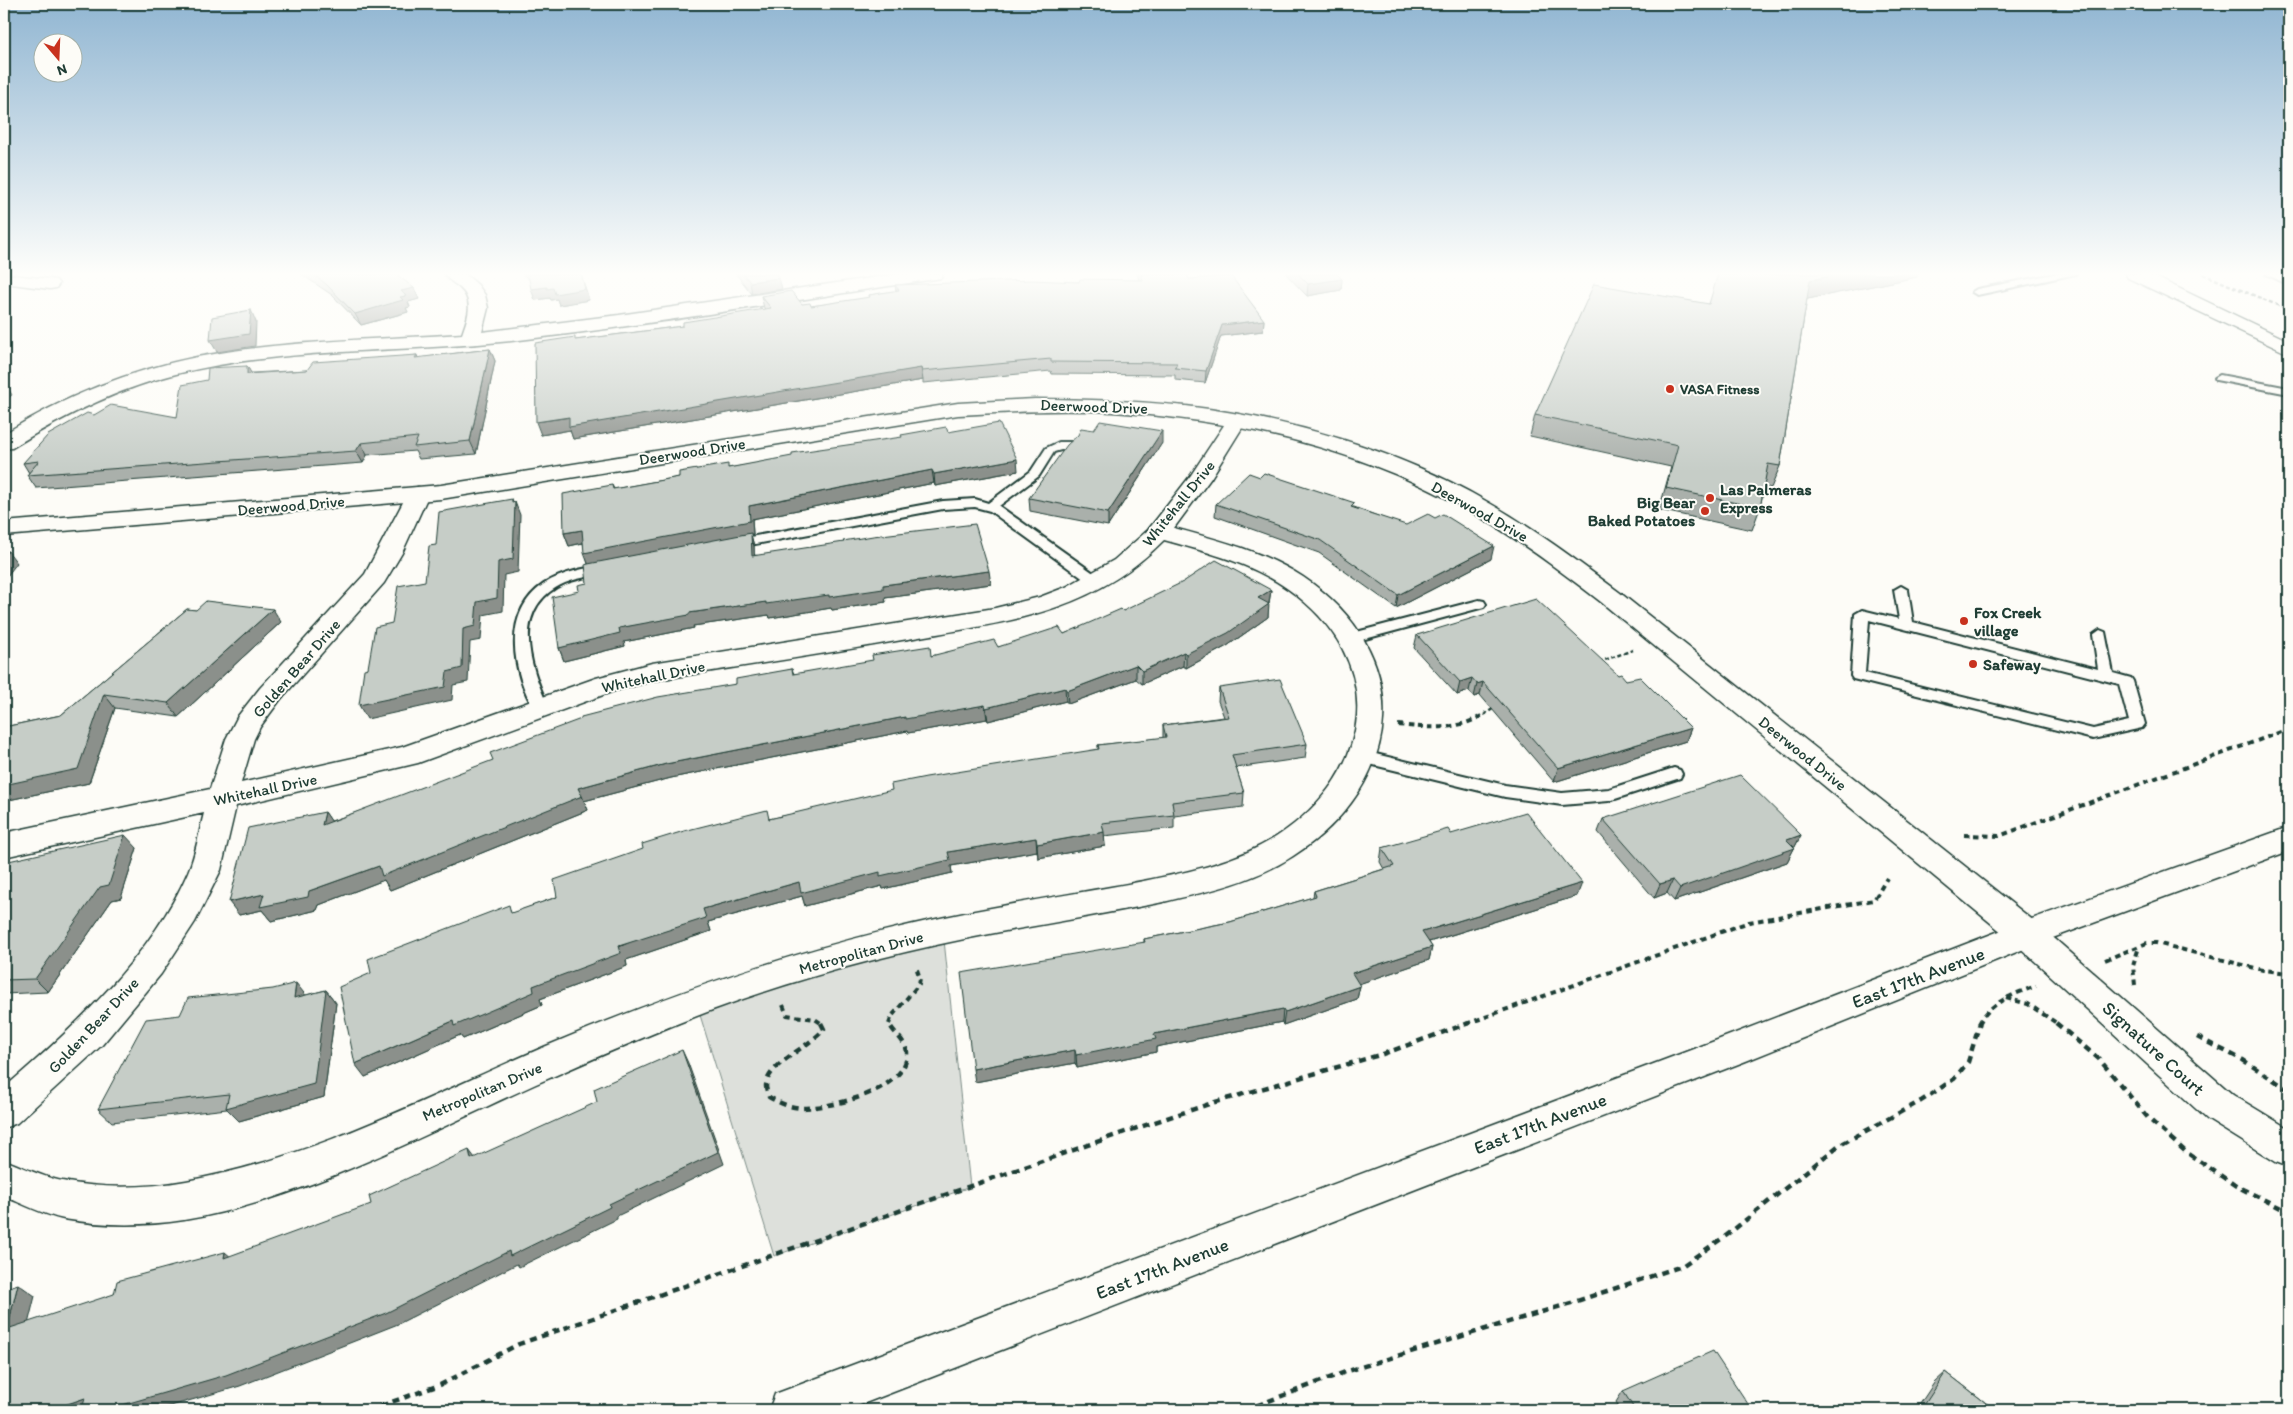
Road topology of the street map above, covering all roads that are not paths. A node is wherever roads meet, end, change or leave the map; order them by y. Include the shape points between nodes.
1 (456, 340) edge
2 (2272, 340) edge
3 (2289, 348) edge
4 (2220, 378) dead end
5 (2289, 390) edge
6 (1237, 420) junction
7 (4, 443) edge
8 (1071, 446) edge
9 (418, 494) junction
10 (992, 506) junction
11 (4, 529) edge
12 (1159, 532) junction
13 (719, 547) edge
14 (616, 566) edge
15 (1096, 582) junction
16 (1901, 590) dead end
17 (1479, 604) dead end
18 (1907, 625) junction
19 (2100, 635) dead end
20 (1350, 638) junction
21 (2106, 675) junction
22 (541, 708) junction
23 (1363, 757) junction
24 (1674, 774) dead end
25 (222, 798) junction
26 (2289, 839) edge
27 (4, 845) edge
28 (2027, 934) junction
29 (4, 1111) edge
30 (2289, 1149) edge
31 (4, 1178) edge
32 (792, 1410) edge

1 - 7 street via 261,354 201,362 97,393 50,414
2 - 3 street
4 - 5 lane
6 - 9 street, Deerwood Drive via 1169,409 1104,404 958,409
6 - 12 street, Whitehall Drive via 1216,455
6 - 28 street, Deerwood Drive via 1337,445 1386,463 1468,502 1540,545
8 - 10 lane via 1050,450 1030,478
9 - 11 street, Deerwood Drive
9 - 25 street, Golden Bear Drive via 375,578 270,694 248,723 240,738
10 - 13 lane via 976,503 935,506
10 - 15 lane
12 - 15 street, Whitehall Drive via 1124,564
12 - 20 street, Metropolitan Drive via 1230,551 1273,569 1310,593
14 - 22 lane via 576,575 547,587 523,618 523,652 532,689
15 - 22 street, Whitehall Drive via 1016,612 652,672 606,684
16 - 18 lane
17 - 20 lane
18 - 21 lane
18 - 21 lane via 1862,614 1858,676 2093,734 2137,724 2126,680
19 - 21 lane
20 - 23 street, Metropolitan Drive via 1367,672 1372,693 1372,722
22 - 25 street, Whitehall Drive via 408,756
23 - 24 lane via 1505,791 1562,798 1609,795
23 - 31 street, Metropolitan Drive via 1341,796 1316,822 1286,846 1235,871 1172,888 950,929 836,957 743,985 614,1034 304,1167 245,1186 170,1203 112,1206 53,1198
25 - 27 street, Whitehall Drive
25 - 29 street, Golden Bear Drive via 205,870 184,912 149,964 90,1034
26 - 28 street, East 17th Avenue
28 - 30 street, Signature Court via 2220,1107
28 - 32 street, East 17th Avenue via 1733,1050

